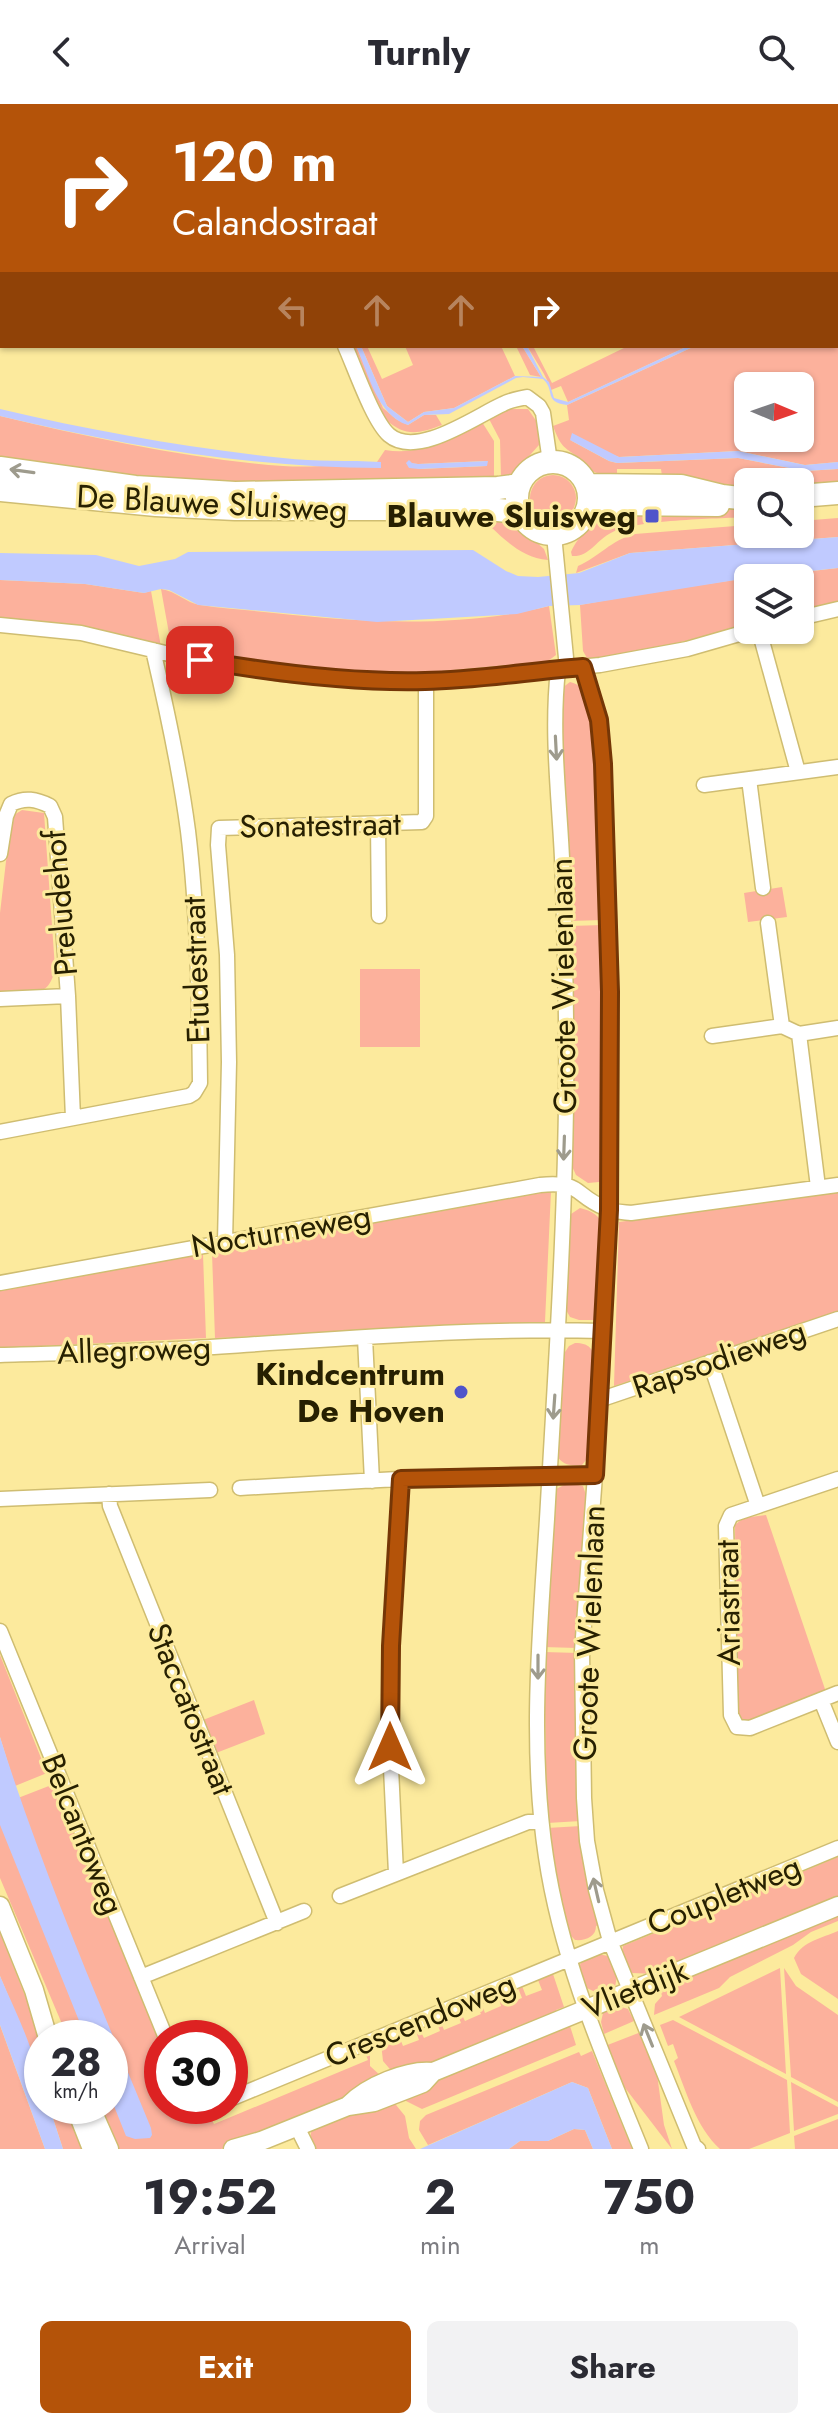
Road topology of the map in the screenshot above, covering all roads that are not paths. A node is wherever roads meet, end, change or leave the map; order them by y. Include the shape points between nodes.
1 (346, 348) edge
2 (550, 462) junction
3 (0, 468) edge
4 (519, 485) junction
5 (587, 485) junction
6 (0, 490) edge
7 (838, 493) edge
8 (814, 495) edge
9 (734, 498) edge
10 (734, 502) edge
11 (588, 509) junction
12 (519, 512) junction
13 (554, 535) junction
14 (838, 609) edge
15 (814, 615) edge
16 (0, 625) edge
17 (734, 636) edge
18 (760, 644) edge
19 (153, 650) junction
20 (583, 667) junction
21 (563, 669) junction
22 (426, 681) junction
23 (838, 767) edge
24 (798, 772) junction
25 (749, 779) junction
26 (704, 785) dead end
27 (378, 824) junction
28 (219, 828) joint
29 (0, 854) edge
30 (763, 888) dead end
31 (379, 916) dead end
32 (768, 923) dead end
33 (68, 996) junction
34 (0, 999) edge
35 (782, 1026) junction
36 (838, 1028) edge
37 (799, 1034) junction
38 (712, 1036) dead end
39 (73, 1118) junction
40 (0, 1132) edge
41 (563, 1182) junction
42 (838, 1185) edge
43 (818, 1187) junction
44 (609, 1210) junction
45 (225, 1242) junction
46 (0, 1280) edge
47 (838, 1319) edge
48 (559, 1330) junction
49 (603, 1331) junction
50 (365, 1338) junction
51 (0, 1355) edge
52 (710, 1362) junction
53 (599, 1400) junction
54 (549, 1474) junction
55 (595, 1475) junction
56 (401, 1479) junction
57 (838, 1479) edge
58 (372, 1481) junction
59 (240, 1488) dead end
60 (210, 1490) dead end
61 (109, 1494) junction
62 (0, 1499) edge
63 (758, 1506) junction
64 (0, 1631) edge
65 (838, 1693) edge
66 (821, 1700) junction
67 (838, 1742) edge
68 (541, 1822) junction
69 (838, 1848) edge
70 (396, 1873) junction
71 (340, 1896) dead end
72 (0, 1906) edge
73 (838, 1906) edge
74 (304, 1911) dead end
75 (277, 1923) junction
76 (610, 1941) junction
77 (568, 1959) junction
78 (141, 1977) junction
79 (34, 1990) junction
80 (630, 1990) junction
81 (586, 2009) junction
82 (43, 2020) edge
83 (52, 2020) edge
84 (159, 2020) edge
85 (248, 2092) edge
86 (82, 2124) edge
87 (98, 2124) edge
88 (297, 2127) junction
89 (256, 2145) edge
90 (92, 2149) edge
91 (109, 2149) edge
92 (233, 2149) edge
93 (308, 2149) edge
94 (641, 2149) edge
95 (698, 2149) edge

1 - 2 street via 390,436 423,441 527,397 543,413
2 - 4 main road via 528,471
2 - 5 main road via 573,467
4 -> 3 main road, De Blauwe Sluisweg via 235,493 135,487
4 - 12 main road
5 - 9 main road via 681,486
5 - 11 main road
6 - 12 main road, De Blauwe Sluisweg via 235,509
7 - 8 main road
10 - 11 main road
11 - 13 main road via 575,527
12 - 13 main road via 529,526
13 - 21 street, Groote Wielenlaan
14 - 15 street
16 - 19 street via 81,633
17 - 20 street
18 - 24 street
19 - 22 street via 282,674
19 - 39 street, Etudestraat via 191,861 200,1083 189,1096
20 - 21 street
20 - 44 street, Groote Wielenlaan via 599,720 605,793
21 - 22 street
21 -> 41 street, Groote Wielenlaan via 555,727 564,938
22 - 27 street, Sonatestraat via 426,816 417,824
23 - 24 street
24 - 25 street
25 - 26 street
25 - 30 street
27 - 28 street, Sonatestraat
27 - 31 street
28 - 45 street, Etudestraat via 229,1062
29 - 33 street, Preludehof via 11,804 21,799 50,806
32 - 35 street
33 - 34 street, Preludehof
33 - 39 street, Preludehof
35 - 37 street
35 - 38 street
36 - 37 street
37 - 43 street
39 - 40 street, Etudestraat
41 - 44 street
41 - 45 street, Nocturneweg
41 - 48 street, Groote Wielenlaan
42 - 43 street
43 - 44 street via 631,1213
44 - 49 street, Groote Wielenlaan
45 - 46 street, Nocturneweg
47 - 52 street, Rapsodieweg
48 - 49 street, Allegroweg
48 - 50 street, Allegroweg
48 -> 54 street, Groote Wielenlaan
49 - 53 street, Groote Wielenlaan
50 - 51 street, Allegroweg
50 - 58 street
52 - 53 street, Rapsodieweg
52 - 63 street, Ariastraat
53 - 55 street, Groote Wielenlaan
54 - 55 street
54 - 56 street
54 -> 68 street, Groote Wielenlaan via 538,1649
76 -> 55 street, Groote Wielenlaan via 587,1841 582,1735 582,1651
56 - 58 street
56 - 70 street via 390,1656
57 - 63 street
58 - 59 street
60 - 61 street
61 - 62 street
61 - 75 street, Staccatostraat
63 - 66 street, Ariastraat via 731,1515 726,1526 731,1715 737,1727 750,1728
64 - 78 street, Belcantoweg
65 - 66 street
66 - 67 street
68 - 70 street via 528,1822
68 - 77 street, Groote Wielenlaan
69 - 76 street, Coupletweg
70 - 71 street
72 - 79 street
73 - 80 street, Vlietdijk
74 - 75 street
75 - 78 street
76 - 77 street, Crescendoweg
76 - 80 street, Groote Wielenlaan
77 - 81 street, Groote Wielenlaan
77 - 85 street, Crescendoweg
78 - 84 street, Belcantoweg
79 - 82 street
79 - 83 street
80 - 81 street, Vlietdijk
95 -> 80 street, Groote Wielenlaan
81 - 88 street, Vlietdijk via 433,2072 419,2071 379,2085 348,2106
81 - 94 street, Groote Wielenlaan
86 - 90 street
87 - 91 street
88 - 89 street, Vlietdijk
88 - 93 street
89 - 92 street, Vlietdijk

